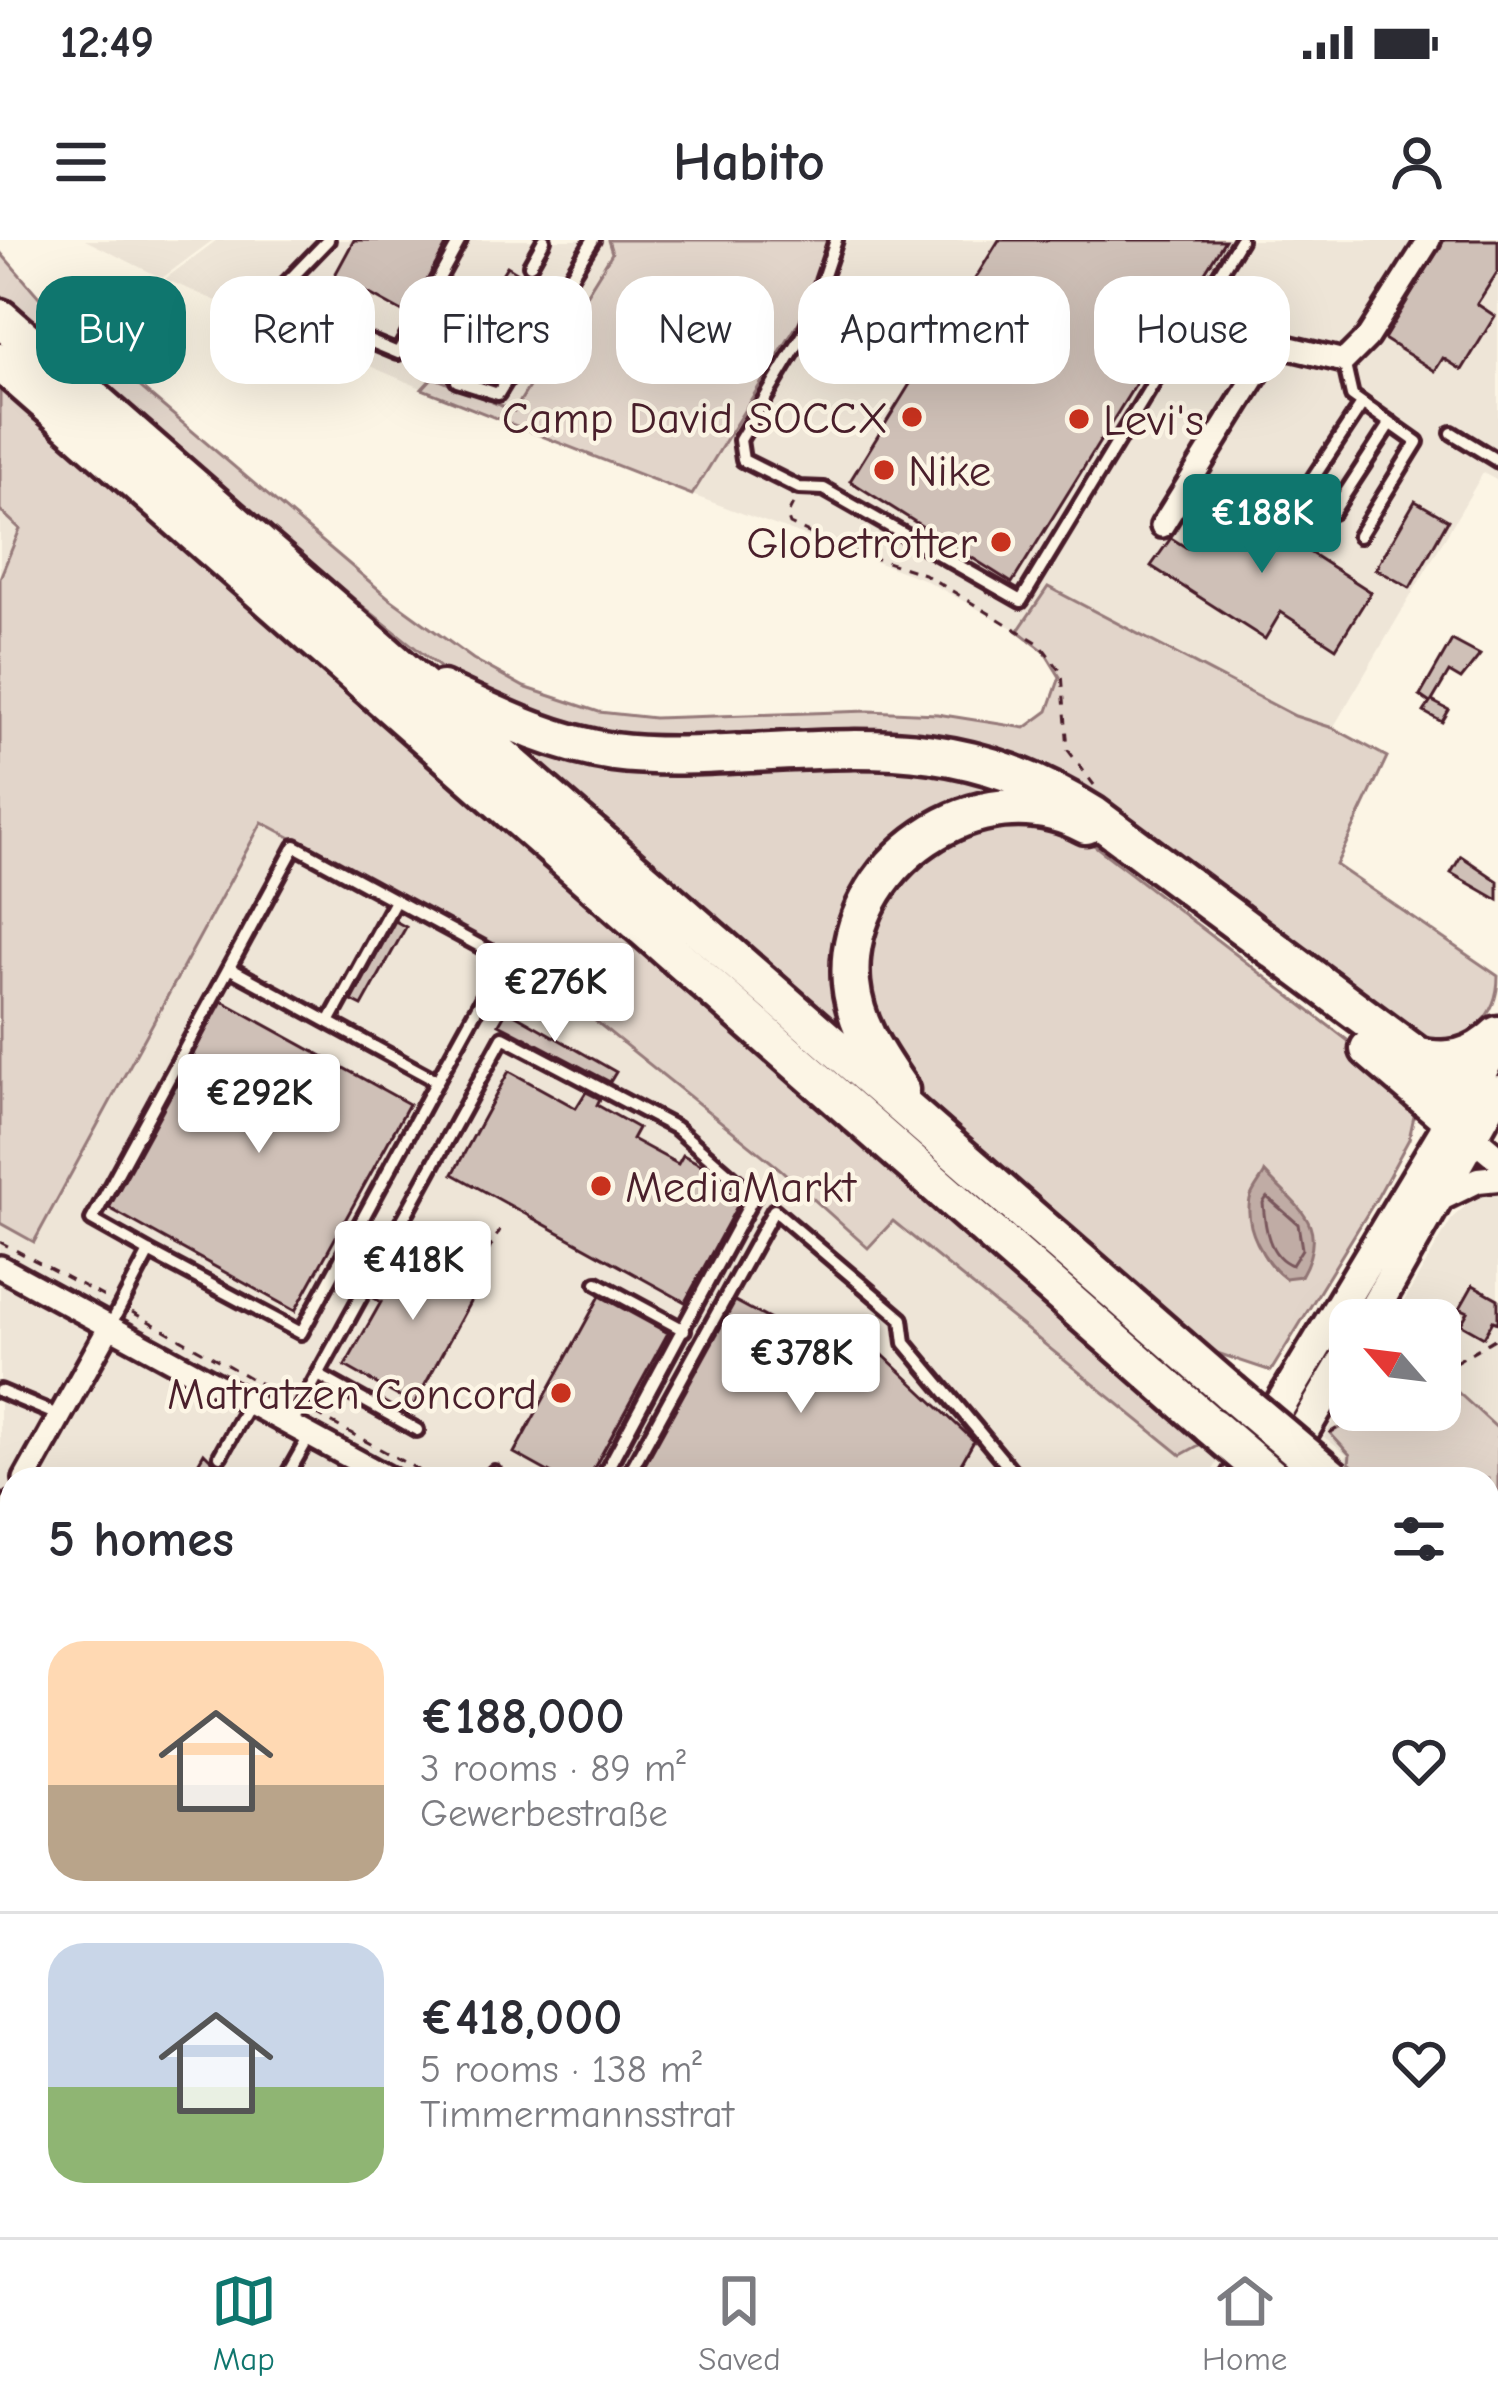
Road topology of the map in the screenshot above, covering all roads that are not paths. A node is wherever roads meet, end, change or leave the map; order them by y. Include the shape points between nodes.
1 (328, 240) edge
2 (460, 240) edge
3 (544, 240) edge
4 (593, 240) edge
5 (836, 240) edge
6 (1240, 240) edge
7 (1429, 240) edge
8 (530, 265) dead end
9 (571, 276) edge
10 (0, 318) edge
11 (1344, 361) junction
12 (0, 362) edge
13 (466, 384) edge
14 (504, 384) edge
15 (1362, 404) junction
16 (1390, 423) junction
17 (1452, 433) dead end
18 (1498, 461) edge
19 (1306, 489) dead end
20 (1333, 512) dead end
21 (1162, 526) dead end
22 (1359, 536) dead end
23 (406, 673) junction
24 (395, 901) junction
25 (229, 968) junction
26 (329, 1022) junction
27 (1498, 1039) edge
28 (1415, 1056) junction
29 (437, 1081) junction
30 (1482, 1119) edge
31 (925, 1128) junction
32 (1498, 1178) edge
33 (1439, 1199) junction
34 (149, 1252) junction
35 (0, 1267) edge
36 (597, 1283) dead end
37 (1380, 1299) edge
38 (115, 1316) junction
39 (684, 1330) junction
40 (318, 1375) junction
41 (1329, 1386) edge
42 (0, 1391) edge
43 (250, 1402) junction
44 (60, 1416) junction
45 (301, 1422) junction
46 (417, 1430) dead end
47 (220, 1456) dead end
48 (32, 1467) edge
49 (288, 1467) edge
50 (371, 1467) edge
51 (609, 1467) edge
52 (633, 1467) edge
53 (1008, 1467) edge
54 (1244, 1467) edge
55 (1260, 1467) edge
56 (1281, 1467) edge
57 (1319, 1467) edge

1 - 2 lane via 270,300 398,353
3 - 8 lane
4 - 9 lane
5 - 6 lane via 805,332 740,440 743,460 800,488 824,489 1021,601
7 - 11 street
10 - 23 highway
11 - 15 lane via 1352,396
11 - 21 street via 1286,347 1268,356
12 - 55 highway, bridge
13 - 14 lane via 498,394
15 - 16 lane
15 - 19 lane
16 - 20 lane
16 - 22 lane via 1418,442
17 - 18 lane
23 - 28 highway via 544,736 614,752 914,749 1033,779 1094,815
23 - 31 highway
24 - 25 lane via 295,846
24 - 26 lane
24 - 29 lane via 504,959
25 - 26 lane
25 - 34 lane via 92,1220
26 - 29 lane
27 - 28 highway via 1468,1057
27 - 30 main road
28 - 30 highway
29 - 34 lane via 301,1333
30 - 31 highway via 1313,1002 1093,829 1008,810 954,821 913,845 885,872 857,925 850,980 856,1014
30 - 33 main road
30 - 54 main road
31 - 57 highway, bridge
32 - 33 street
33 - 37 main road
34 - 38 lane
35 - 38 street
36 - 39 lane
38 - 43 street
38 - 44 street
39 - 40 lane via 754,1196 676,1128 503,1037
39 - 51 lane
40 - 45 lane
40 - 46 lane
41 - 56 main road
42 - 44 lane
43 - 45 street
43 - 47 lane
44 - 48 street
45 - 49 lane
45 - 50 street
52 - 53 lane via 774,1210 902,1319 905,1343

